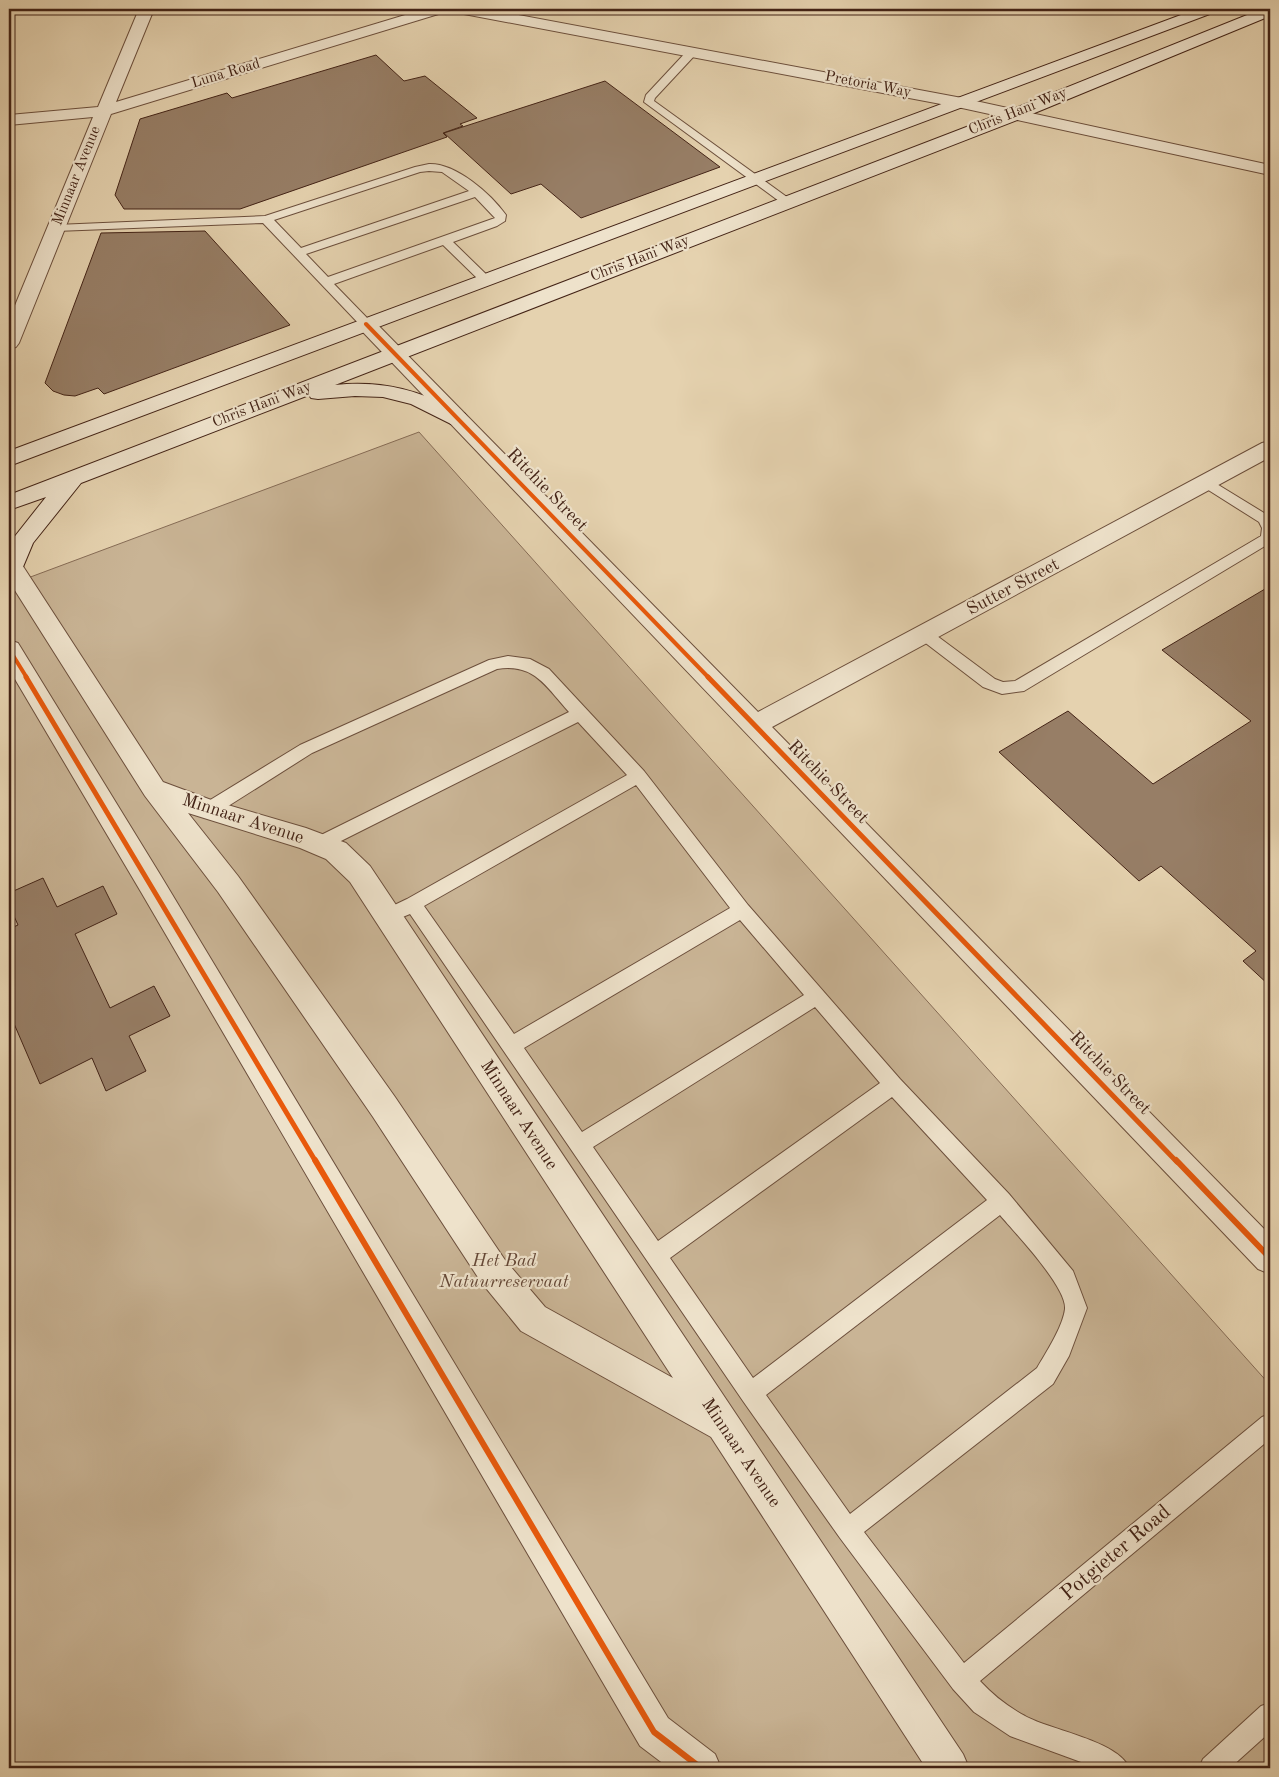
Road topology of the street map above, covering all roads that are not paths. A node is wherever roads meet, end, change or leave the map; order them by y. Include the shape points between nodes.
1 (146, 9) edge
2 (440, 9) edge
3 (464, 9) edge
4 (1210, 9) edge
5 (1231, 9) edge
6 (1270, 11) edge
7 (1251, 18) junction
8 (692, 52) junction
9 (962, 103) junction
10 (104, 111) junction
11 (1014, 115) junction
12 (9, 120) edge
13 (1270, 170) edge
14 (756, 179) junction
15 (475, 193) junction
16 (787, 202) junction
17 (266, 219) junction
18 (56, 228) junction
19 (445, 241) junction
20 (299, 253) junction
21 (485, 280) junction
22 (327, 282) junction
23 (366, 324) junction
24 (9, 343) edge
25 (395, 353) junction
26 (246, 411) junction
27 (458, 419) junction
28 (1270, 448) edge
29 (9, 459) edge
30 (74, 478) junction
31 (1207, 483) junction
32 (9, 503) edge
33 (1267, 518) edge
34 (10, 566) edge
35 (924, 634) junction
36 (9, 649) edge
37 (579, 714) junction
38 (755, 725) junction
39 (638, 776) junction
40 (154, 789) junction
41 (208, 810) junction
42 (319, 844) junction
43 (400, 910) junction
44 (742, 910) junction
45 (817, 996) junction
46 (512, 1046) junction
47 (893, 1085) junction
48 (580, 1144) junction
49 (1002, 1201) junction
50 (655, 1256) junction
51 (1270, 1258) edge
52 (751, 1393) junction
53 (723, 1425) junction
54 (1270, 1425) edge
55 (848, 1530) junction
56 (962, 1680) junction
57 (1270, 1715) edge
58 (701, 1768) edge
59 (949, 1768) edge
60 (1116, 1768) edge
61 (1212, 1768) edge

1 - 10 street, Minnaar Avenue
2 - 10 street, Luna Road
3 - 8 street, Pretoria Way
4 - 9 street, Chris Hani Way
5 - 7 street
6 - 7 street, Chris Hani Way
7 - 11 street, Chris Hani Way
8 - 9 street, Pretoria Way
8 - 14 lane via 650,97 649,102
9 - 11 street, Pretoria Way
9 - 14 street, Chris Hani Way
10 - 12 street, Luna Road
10 - 18 street, Minnaar Avenue
11 - 13 street, Pretoria Way
11 - 16 street, Chris Hani Way
14 - 16 lane
14 - 21 street, Chris Hani Way
15 - 17 lane via 445,169 419,169
15 - 19 lane via 496,210 501,219
15 - 20 lane
16 - 25 street, Chris Hani Way
17 - 18 lane
17 - 20 lane
18 - 24 street, Minnaar Avenue
19 - 21 lane
19 - 22 lane
20 - 22 lane
21 - 23 street, Chris Hani Way
22 - 23 lane
23 - 25 street, Ritchie Street
23 - 29 street, Chris Hani Way
25 - 26 street, Chris Hani Way
25 - 27 street, Ritchie Street
26 - 27 street via 312,393 354,389 391,392 422,401
26 - 30 street, Chris Hani Way
27 - 38 street, Ritchie Street
28 - 31 street, Sutter Street
30 - 32 street, Chris Hani Way
30 - 34 street via 23,540
31 - 33 lane
31 - 35 street, Sutter Street
33 - 35 lane via 1268,538 1018,687 1002,688 989,683
34 - 40 street
35 - 38 street, Sutter Street
36 - 58 street via 654,1732
37 - 39 lane
37 - 41 lane via 543,672 529,663 513,660 494,664 306,749
37 - 42 lane
38 - 51 street, Ritchie Street
39 - 43 lane
39 - 44 lane
40 - 41 street, Minnaar Avenue
40 - 53 street via 228,884 384,1107 493,1271 533,1320
41 - 42 street, Minnaar Avenue
42 - 43 street, Minnaar Avenue via 336,851
43 - 46 lane
43 - 53 street, Minnaar Avenue
44 - 45 lane
44 - 46 lane
45 - 47 lane
45 - 48 lane
46 - 48 lane
47 - 49 lane
47 - 50 lane
48 - 50 lane
49 - 52 lane
49 - 55 lane via 1066,1278 1076,1308 1061,1348 1045,1376
50 - 52 lane
52 - 55 lane
53 - 59 street, Minnaar Avenue
54 - 56 lane, Potgieter Road
55 - 56 lane
56 - 60 lane via 983,1703 1018,1727 1088,1752
57 - 61 lane

